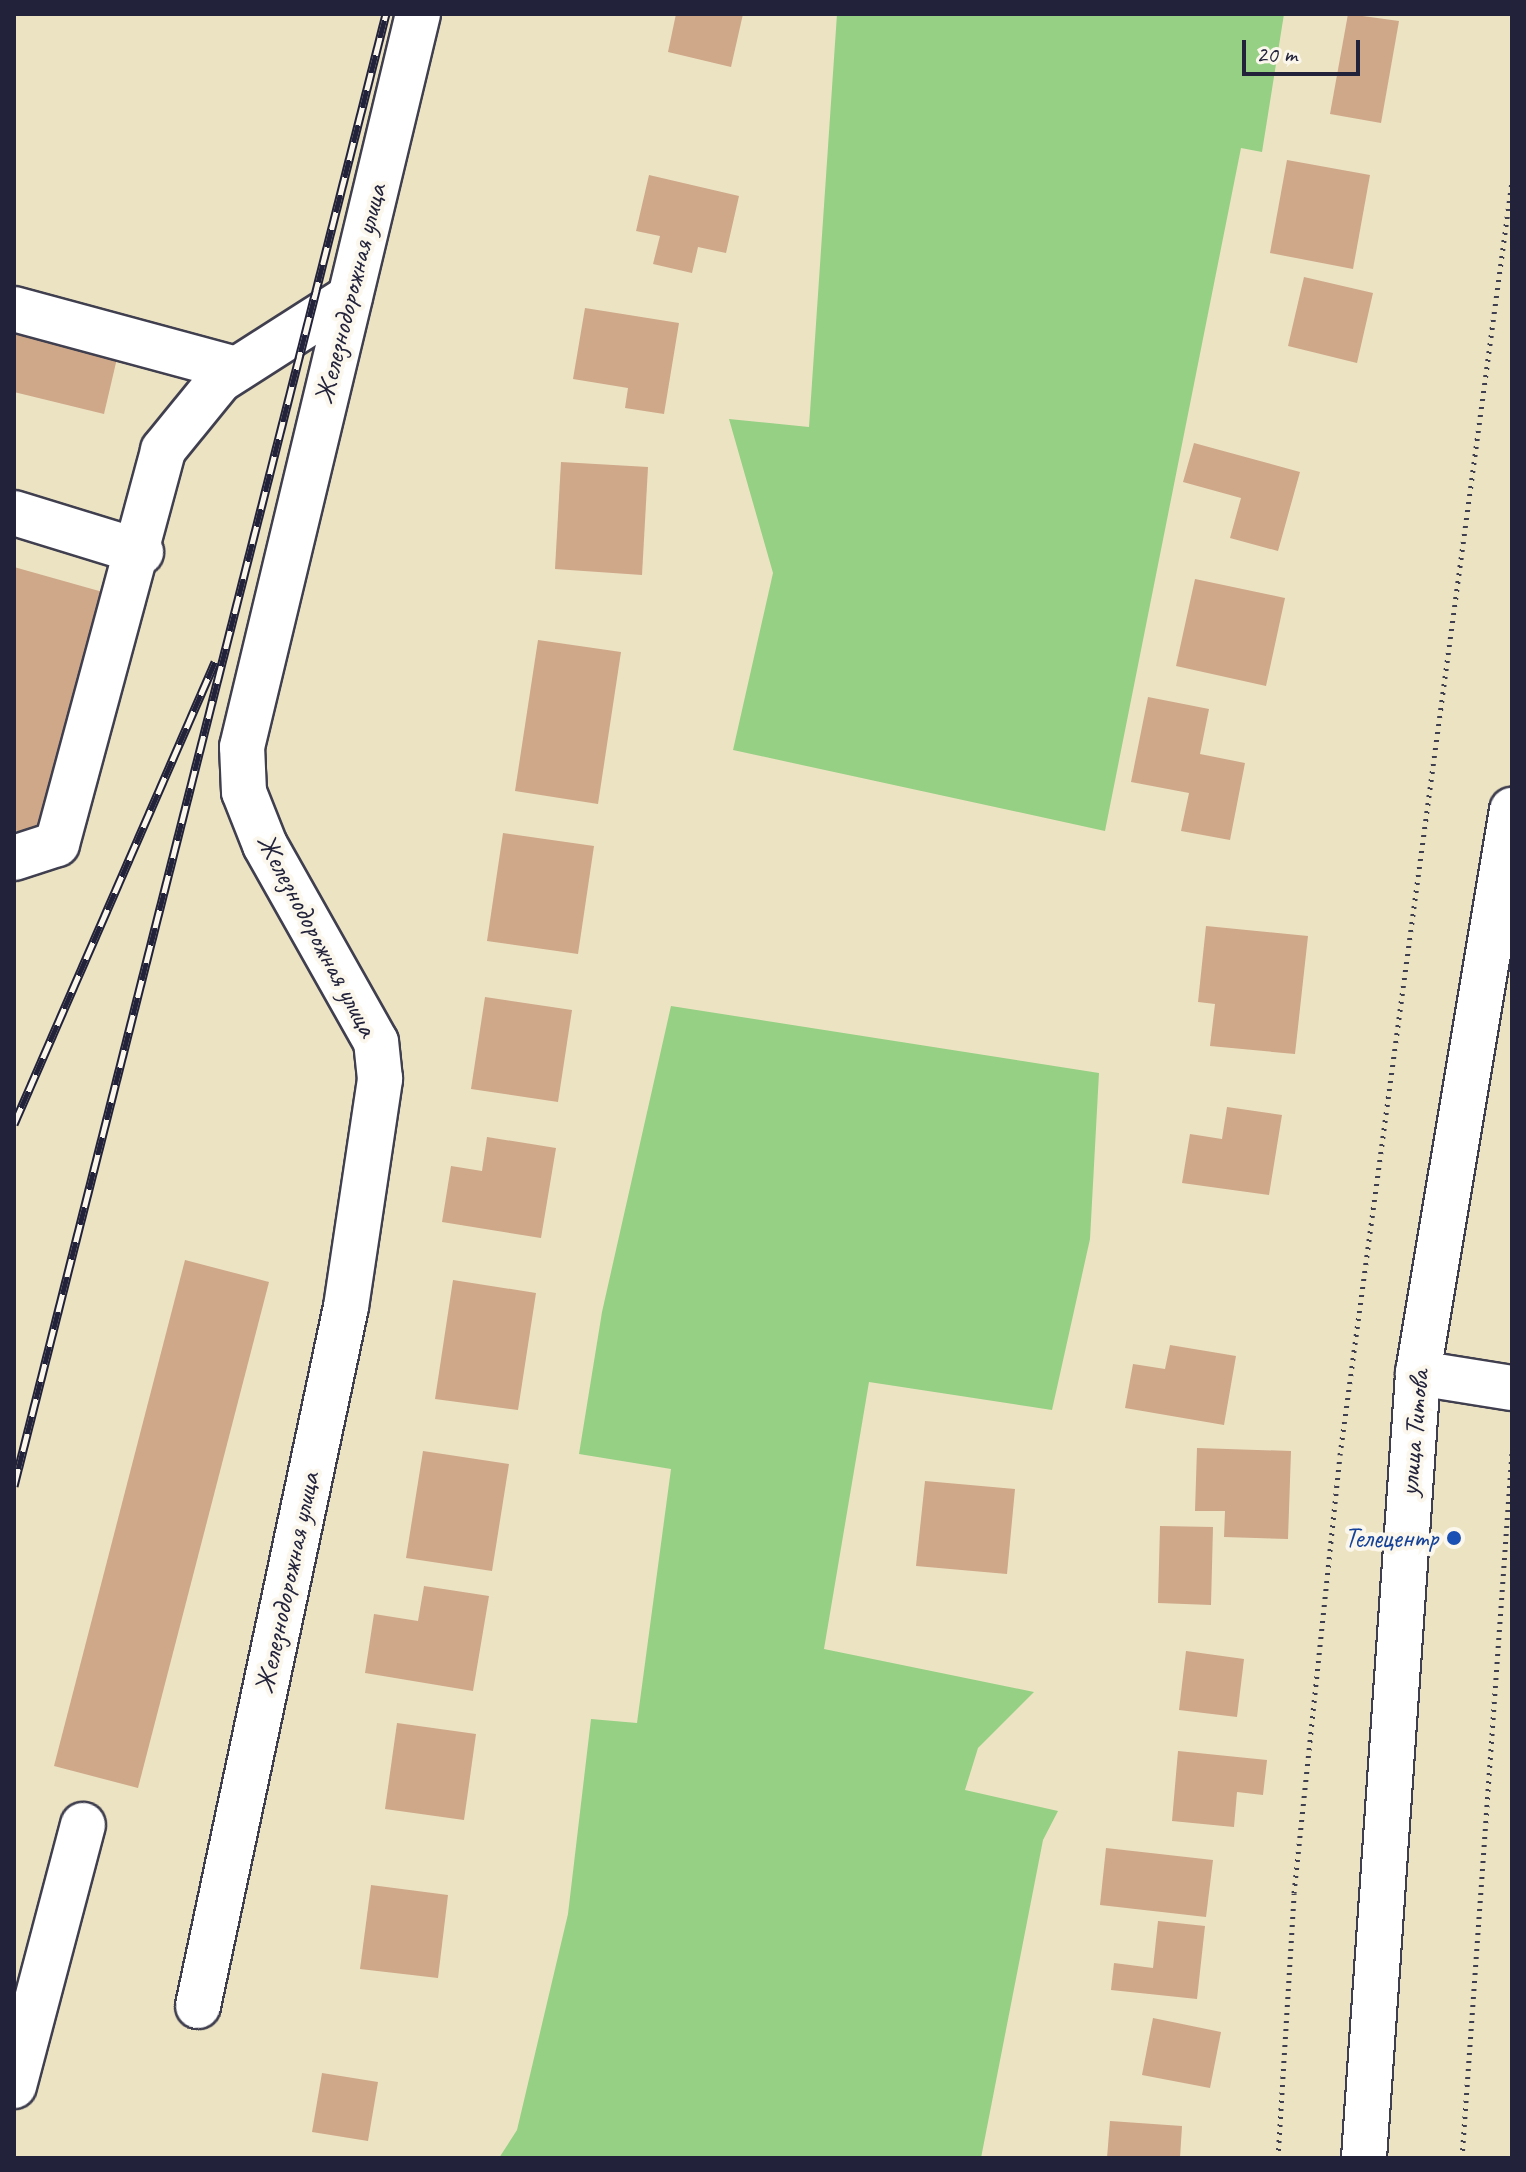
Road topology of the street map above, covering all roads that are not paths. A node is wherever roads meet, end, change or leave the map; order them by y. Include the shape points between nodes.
1 (418, 14) edge
2 (350, 297) junction
3 (14, 309) edge
4 (236, 369) junction
5 (14, 513) edge
6 (141, 552) junction
7 (1512, 810) edge
8 (14, 858) edge
9 (1418, 1373) junction
10 (1512, 1388) edge
11 (83, 1825) dead end
12 (198, 2006) dead end
13 (14, 2086) edge
14 (1364, 2158) edge

1 - 2 street, Железнодорожная улица
2 - 4 street
2 - 12 street, Железнодорожная улица via 242,747 244,792 265,845 376,1042 380,1079 346,1307
3 - 4 street
4 - 6 street via 163,450
5 - 6 street
6 - 8 street via 57,844
7 - 9 street, улица Титова
9 - 10 street
9 - 14 street, улица Титова
11 - 13 street

